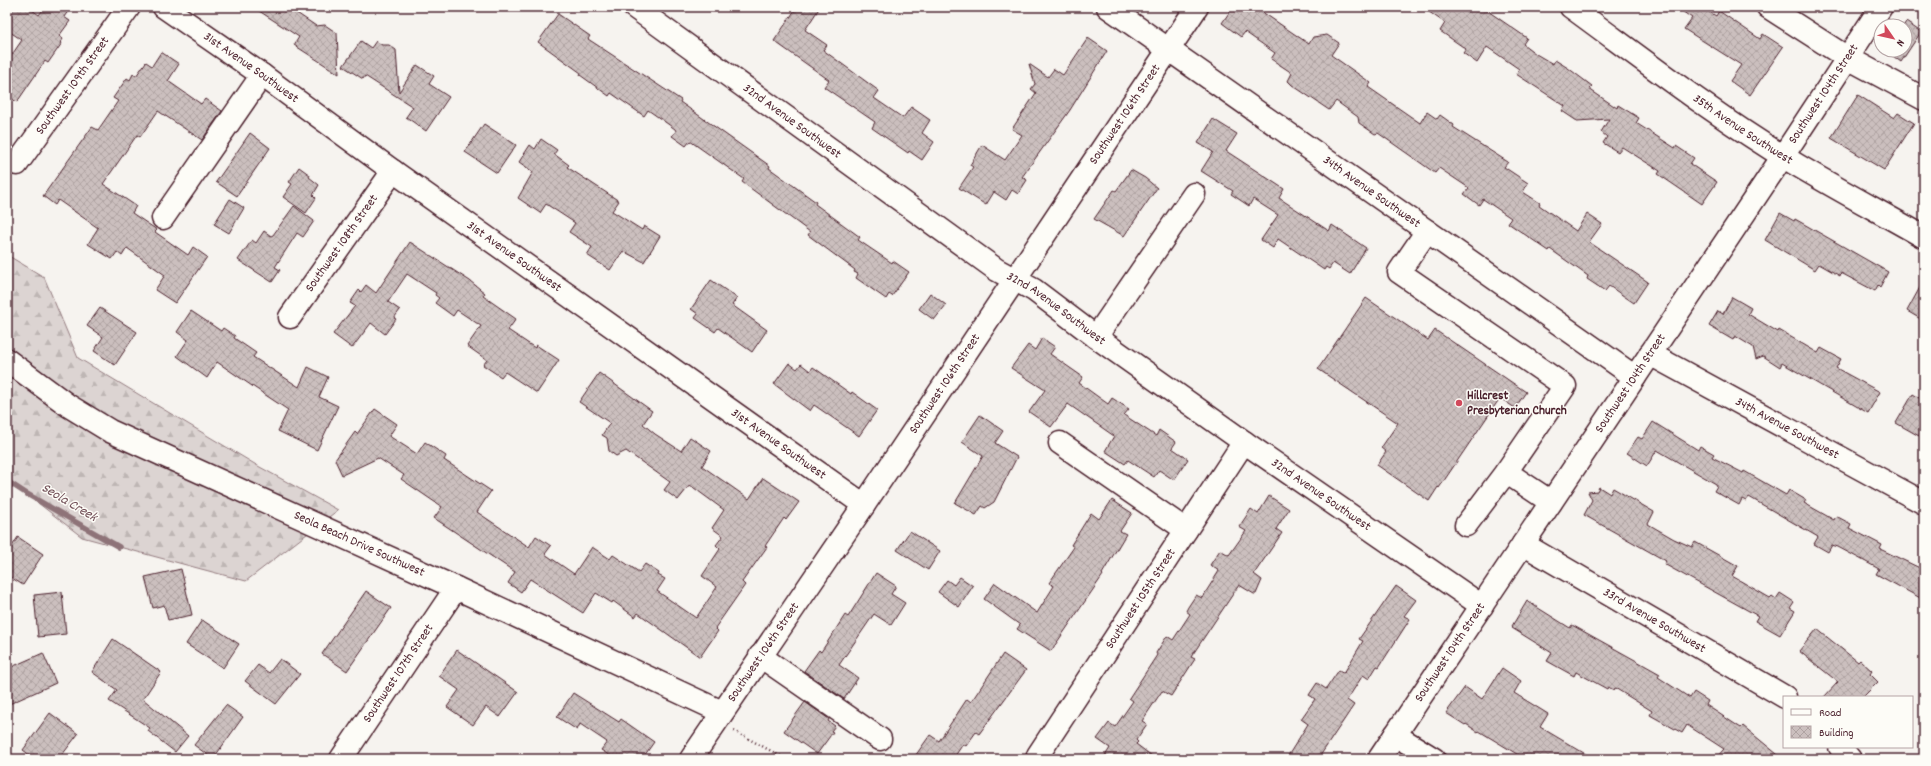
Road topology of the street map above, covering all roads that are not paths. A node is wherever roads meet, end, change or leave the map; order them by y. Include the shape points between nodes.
1 (129, 7) edge
2 (164, 7) edge
3 (634, 7) edge
4 (1108, 7) edge
5 (1197, 7) edge
6 (1571, 7) edge
7 (1768, 7) edge
8 (1880, 7) edge
9 (1168, 49) junction
10 (1846, 57) junction
11 (262, 75) junction
12 (1924, 100) edge
13 (1783, 156) junction
14 (17, 164) dead end
15 (393, 170) junction
16 (1194, 194) dead end
17 (163, 218) dead end
18 (1427, 231) junction
19 (1924, 237) edge
20 (1015, 279) junction
21 (290, 317) dead end
22 (1096, 337) junction
23 (1650, 354) junction
24 (7, 360) edge
25 (1635, 377) junction
26 (1244, 442) junction
27 (1060, 443) dead end
28 (1506, 472) junction
29 (1551, 502) junction
30 (1924, 503) edge
31 (864, 505) junction
32 (1466, 524) dead end
33 (1186, 530) junction
34 (1523, 544) junction
35 (456, 588) junction
36 (1482, 606) junction
37 (760, 656) junction
38 (1783, 696) edge
39 (719, 716) junction
40 (1395, 735) junction
41 (880, 738) dead end
42 (1841, 748) edge
43 (1038, 756) dead end
44 (341, 759) edge
45 (691, 759) edge
46 (1379, 759) edge
47 (1434, 759) edge
48 (1850, 759) edge

1 - 14 street, Southwest 109th Street
2 - 11 street, 31st Avenue Southwest
3 - 20 street, 32nd Avenue Southwest via 997,270
4 - 9 street, 34th Avenue Southwest
5 - 9 street, Southwest 106th Street
6 - 13 street, 35th Avenue Southwest via 1704,104
7 - 10 street
8 - 10 street, Southwest 104th Street
9 - 18 street, 34th Avenue Southwest
9 - 20 street, Southwest 106th Street
10 - 12 street
10 - 13 street, Southwest 104th Street
11 - 15 street, 31st Avenue Southwest
11 - 17 street
13 - 19 street, 35th Avenue Southwest
13 - 23 street, Southwest 104th Street
15 - 21 street, Southwest 108th Street
15 - 31 street, 31st Avenue Southwest
16 - 22 street
18 - 25 street, 34th Avenue Southwest
18 - 28 street via 1399,272 1565,386
20 - 22 street, 32nd Avenue Southwest via 1034,290
20 - 31 street, Southwest 106th Street
22 - 26 street, 32nd Avenue Southwest
23 - 25 street, Southwest 104th Street
23 - 30 street, 34th Avenue Southwest
24 - 35 street, Seola Beach Drive Southwest via 69,406 110,431
25 - 29 street, Southwest 104th Street
26 - 33 street, Southwest 105th Street
26 - 36 street, 32nd Avenue Southwest
27 - 33 street
28 - 29 street
28 - 32 street
29 - 34 street, Southwest 104th Street
31 - 37 street, Southwest 106th Street
33 - 43 street, Southwest 105th Street
34 - 36 street, Southwest 104th Street
34 - 38 street, 33rd Avenue Southwest
35 - 39 street, Seola Beach Drive Southwest
35 - 44 street, Southwest 107th Street
36 - 40 street, Southwest 104th Street
37 - 39 street, Southwest 106th Street
37 - 41 street
39 - 45 street, Southwest 106th Street
40 - 46 street, Southwest 104th Street
40 - 47 street
42 - 48 street

